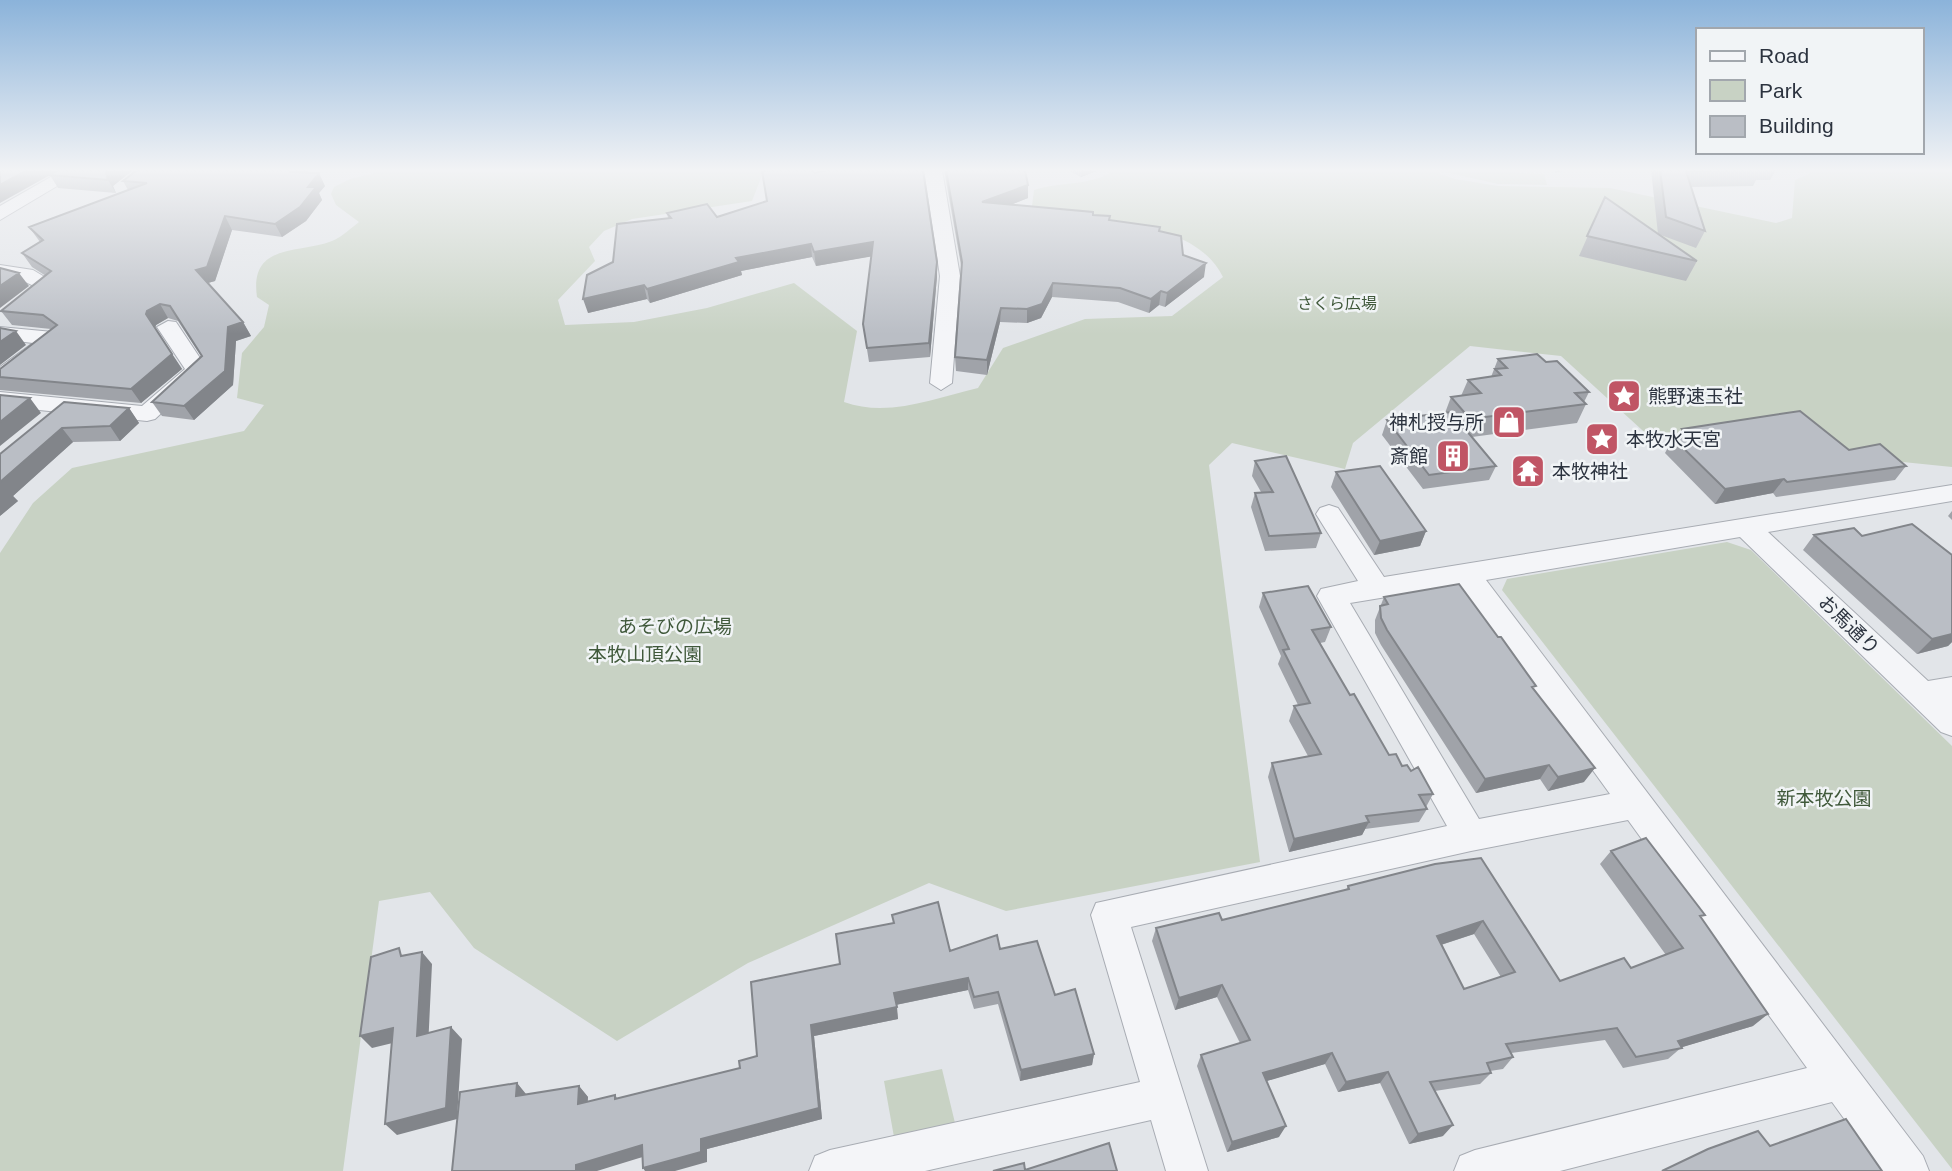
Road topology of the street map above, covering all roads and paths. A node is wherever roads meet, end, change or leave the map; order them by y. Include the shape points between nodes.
1 (940, 225) edge
2 (0, 271) edge
3 (0, 320) edge
4 (168, 327) dead end
5 (0, 333) edge
6 (0, 378) edge
7 (940, 383) dead end
8 (0, 399) edge
9 (69, 406) junction
10 (40, 430) edge
11 (1952, 493) edge
12 (1329, 514) dead end
13 (1746, 527) junction
14 (1465, 573) junction
15 (1376, 588) junction
16 (1952, 689) edge
17 (1922, 694) junction
18 (1952, 723) edge
19 (1636, 804) junction
20 (1471, 836) junction
21 (1840, 1080) junction
22 (1164, 1097) junction
23 (830, 1171) edge
24 (1187, 1171) edge
25 (1475, 1171) edge
26 (1908, 1171) edge

1 - 7 street via 950,276
2 - 3 street via 26,274 48,285
4 - 9 street via 197,370 147,414
5 - 6 street via 53,339
8 - 9 street
9 - 10 street
11 - 13 street
12 - 15 street
13 - 14 street
13 - 17 street, お馬通り
14 - 15 street
14 - 19 street
15 - 20 street via 1331,596
16 - 17 street
17 - 18 street, お馬通り
19 - 20 street
19 - 21 street
20 - 22 street via 1109,915
21 - 25 street
21 - 26 street
22 - 23 street
22 - 24 street

